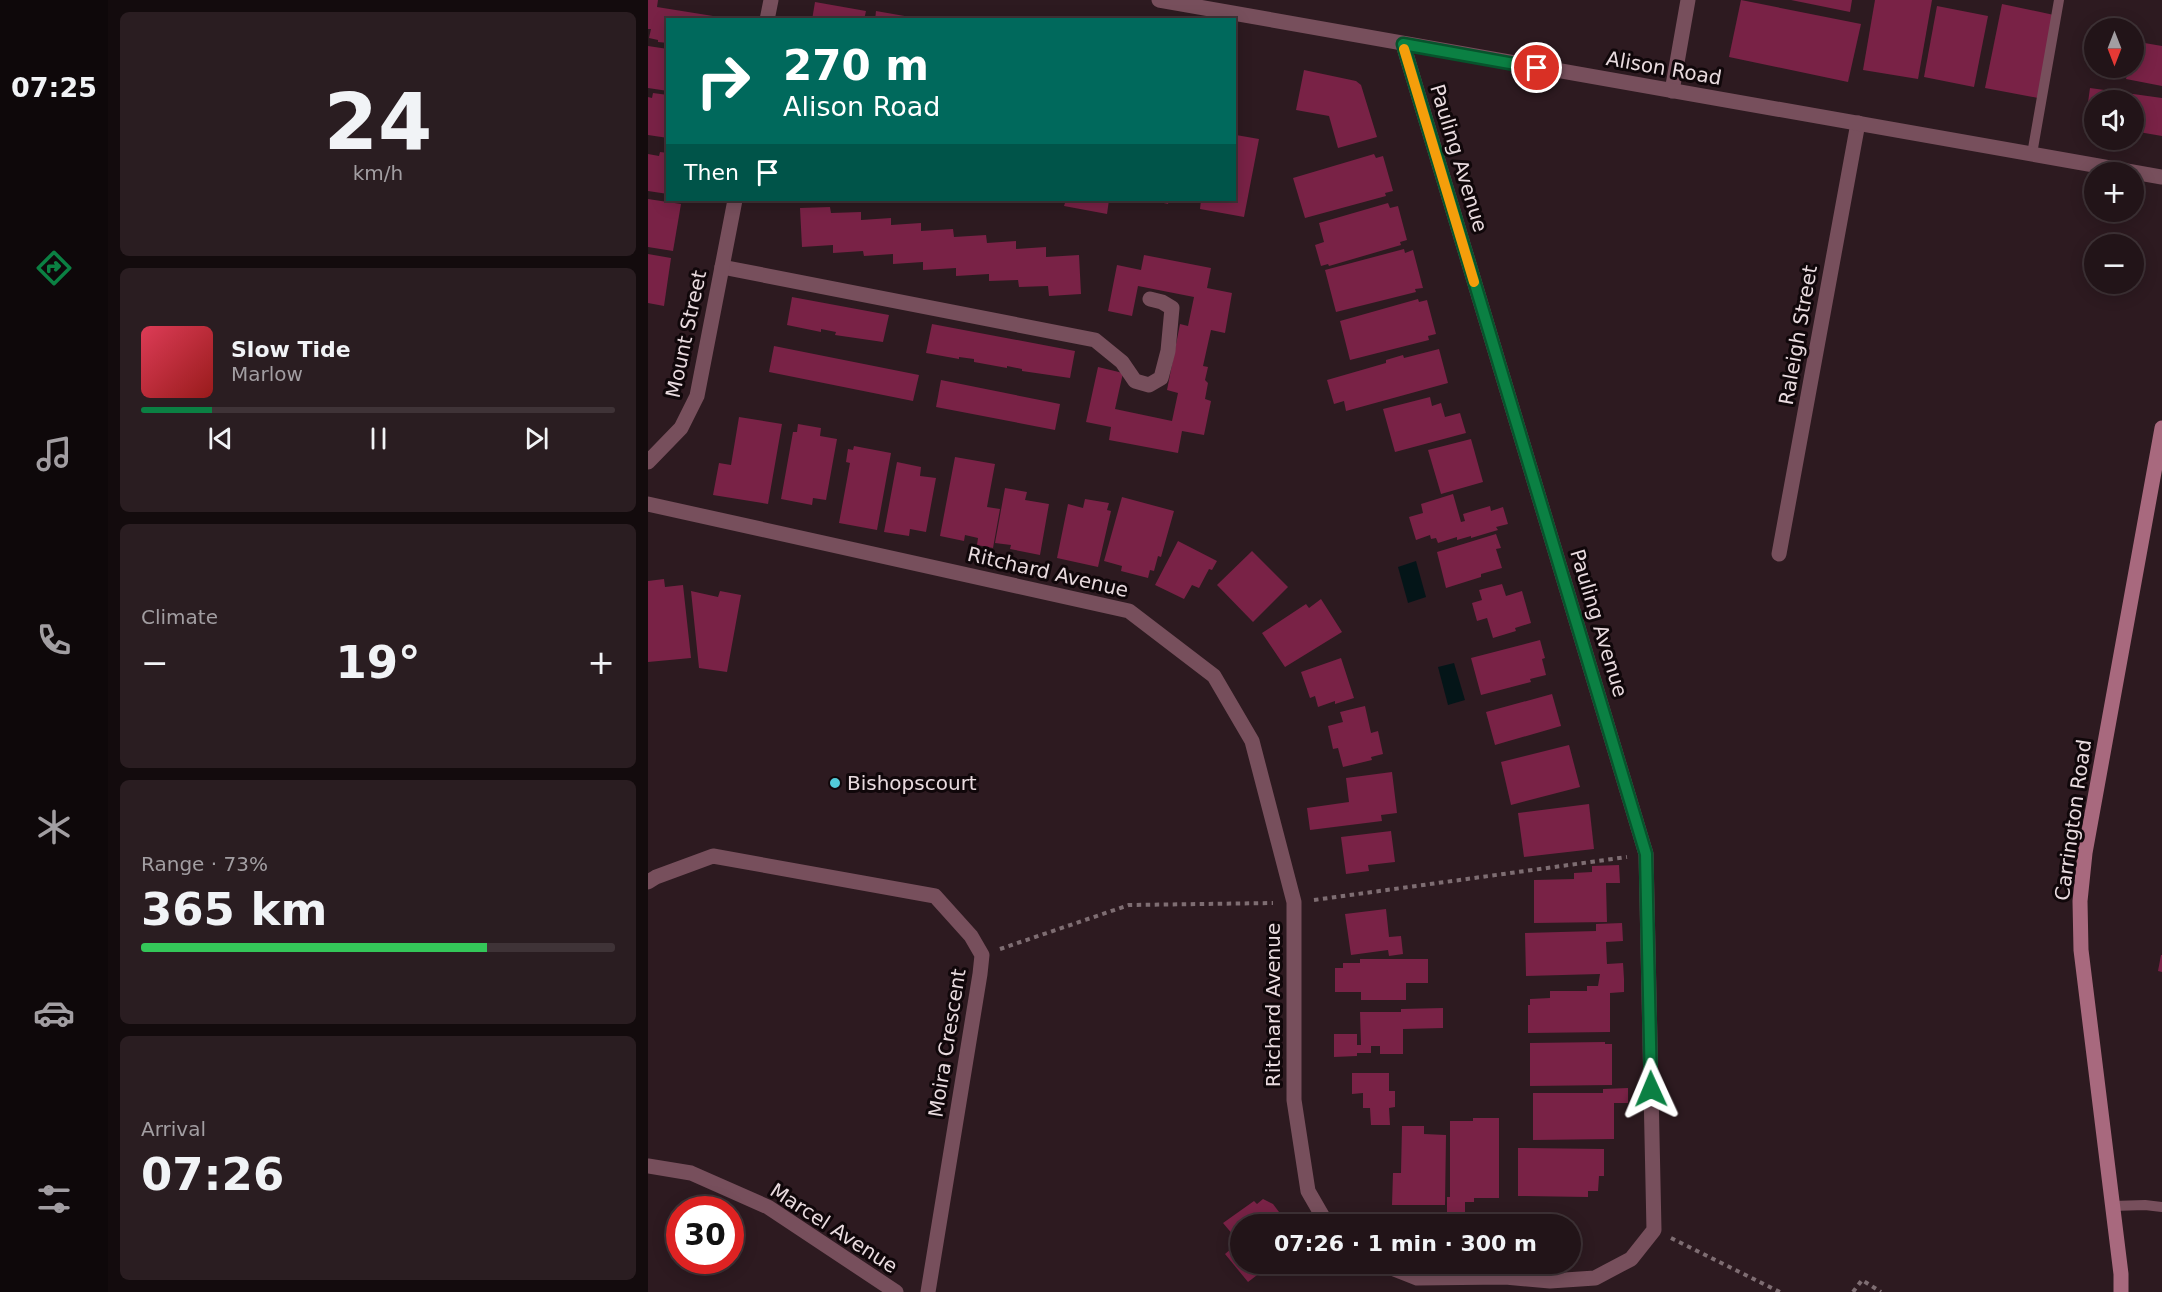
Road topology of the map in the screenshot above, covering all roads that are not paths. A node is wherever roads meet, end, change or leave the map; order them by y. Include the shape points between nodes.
1 (771, 0) edge
2 (1159, 0) edge
3 (1688, 0) edge
4 (2059, 0) edge
5 (767, 18) edge
6 (1403, 44) junction
7 (1672, 91) junction
8 (1858, 123) junction
9 (2032, 154) junction
10 (2162, 177) edge
11 (735, 201) edge
12 (722, 267) junction
13 (1150, 299) dead end
14 (2162, 428) edge
15 (648, 462) edge
16 (648, 504) edge
17 (1779, 554) dead end
18 (648, 882) edge
19 (648, 1166) edge
20 (2112, 1206) junction
21 (2162, 1207) edge
22 (1321, 1214) edge
23 (1407, 1274) edge
24 (896, 1292) edge
25 (928, 1292) edge
26 (2121, 1292) edge

1 - 5 street
2 - 6 street, Alison Road
3 - 7 street
4 - 9 lane
6 - 7 street, Alison Road
6 - 23 street, Pauling Avenue via 1646,854 1654,1230 1631,1260 1594,1278 1550,1281 1506,1277 1417,1278
7 - 8 street, Alison Road
8 - 9 street, Alison Road
8 - 17 street, Raleigh Street
9 - 10 street, Alison Road
11 - 12 street, Mount Street
12 - 13 street via 1095,340 1122,362 1136,381 1149,385 1161,378 1172,308
12 - 15 street, Mount Street via 698,396 681,428
14 - 20 main road, Carrington Road via 2085,853 2080,901 2081,950
16 - 22 street, Ritchard Avenue via 1130,611 1214,676 1252,741 1294,902 1294,1100 1308,1191
18 - 25 street, Moira Crescent via 713,856 935,896 971,936 982,955
19 - 24 street, Marcel Avenue via 691,1173 768,1207
20 - 21 lane
20 - 26 main road, Carrington Road

